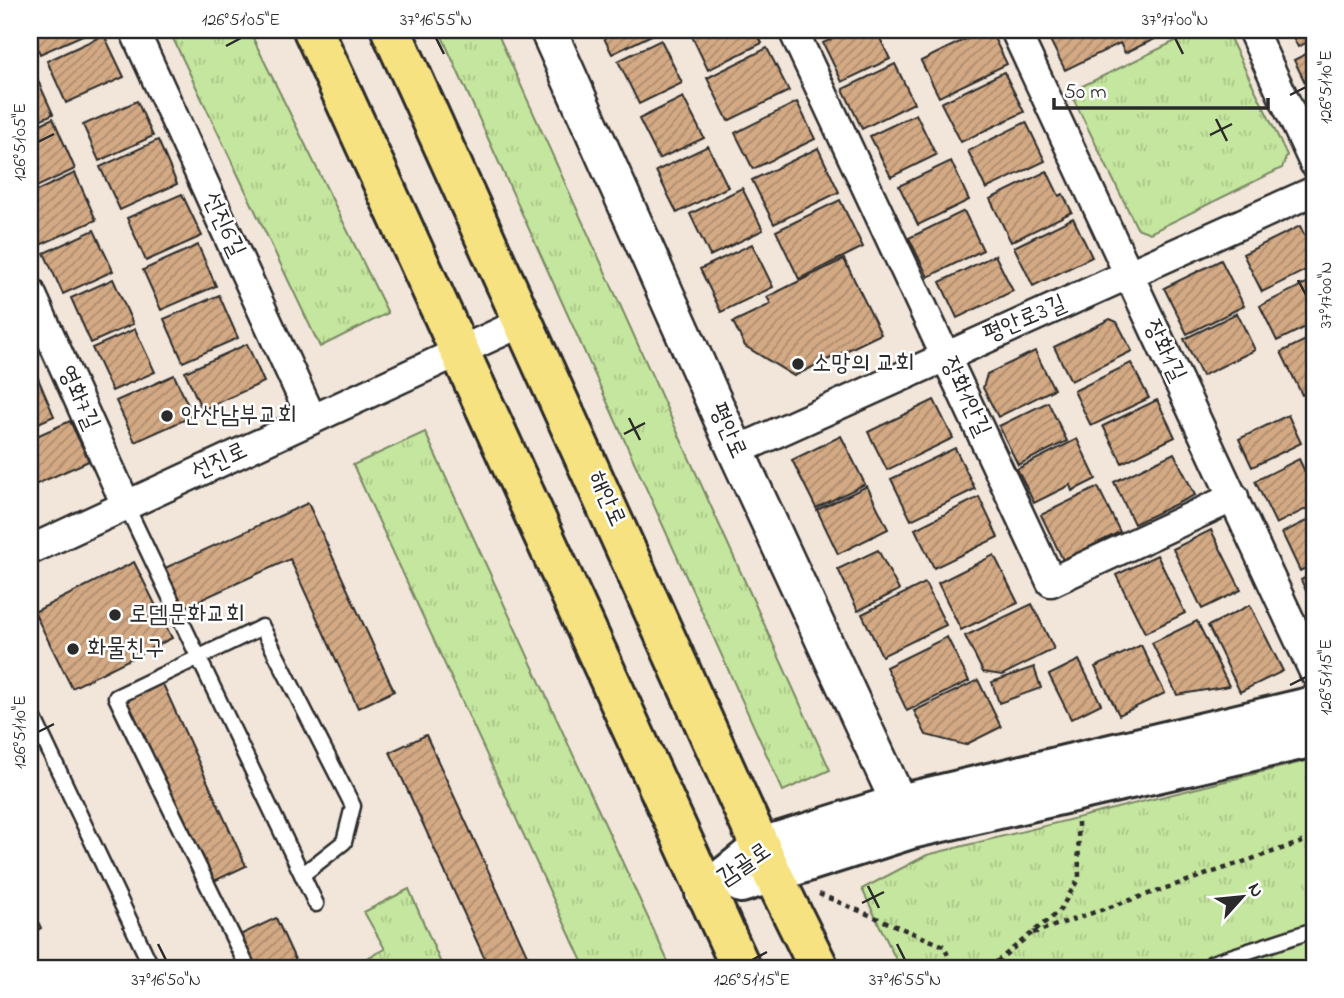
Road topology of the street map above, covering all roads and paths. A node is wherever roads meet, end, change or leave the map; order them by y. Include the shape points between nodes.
1 (134, 30) edge
2 (313, 30) edge
3 (391, 30) edge
4 (548, 30) edge
5 (793, 30) edge
6 (1014, 30) edge
7 (1252, 30) edge
8 (1314, 163) edge
9 (1314, 191) edge
10 (1128, 276) junction
11 (30, 291) edge
12 (525, 321) junction
13 (458, 352) junction
14 (945, 354) junction
15 (312, 419) junction
16 (736, 451) junction
17 (1234, 497) junction
18 (126, 505) junction
19 (30, 550) edge
20 (197, 656) junction
21 (1314, 672) edge
22 (1314, 706) edge
23 (30, 710) edge
24 (1314, 737) edge
25 (1077, 791) junction
26 (905, 816) junction
27 (1314, 838) edge
28 (768, 861) junction
29 (302, 875) junction
30 (705, 893) junction
31 (316, 904) dead end
32 (1314, 930) edge
33 (1032, 933) junction
34 (152, 968) edge
35 (248, 968) edge
36 (741, 968) edge
37 (819, 968) edge
38 (953, 968) edge
39 (989, 968) edge
40 (1214, 968) edge

1 - 15 street, 선진6길
2 - 13 main road
3 - 12 main road, 해안로
4 - 16 street, 평안로
5 - 14 street, 장화1안길
6 - 10 street, 장화1길
7 - 8 street
9 - 10 street, 평안로3길
10 - 14 street, 평안로3길
10 - 17 street, 장화1길
11 - 18 street, 영화7길
12 - 13 street, 선진로
12 - 28 main road, 해안로
13 - 15 street, 선진로
13 - 30 main road
14 - 16 street, 평안로3길
14 - 17 street, 장화1안길 via 1051,582
15 - 18 street, 선진로
16 - 26 street, 평안로
17 - 21 street, 장화1길
18 - 19 street, 선진로
18 - 20 lane
20 - 29 lane
20 - 29 lane via 262,627 353,806 344,842
20 - 35 lane via 116,697
22 - 26 main road, 감골로
23 - 34 lane
24 - 25 main road, 감골로
25 - 26 main road, 감골로
25 - 33 path via 1079,878 1060,910
26 - 28 main road, 감골로
27 - 33 path
28 - 30 main road, 감골로
28 - 37 main road, 해안로
28 - 38 path via 944,946
29 - 31 lane
30 - 36 main road
32 - 40 lane via 1212,963
33 - 39 path

